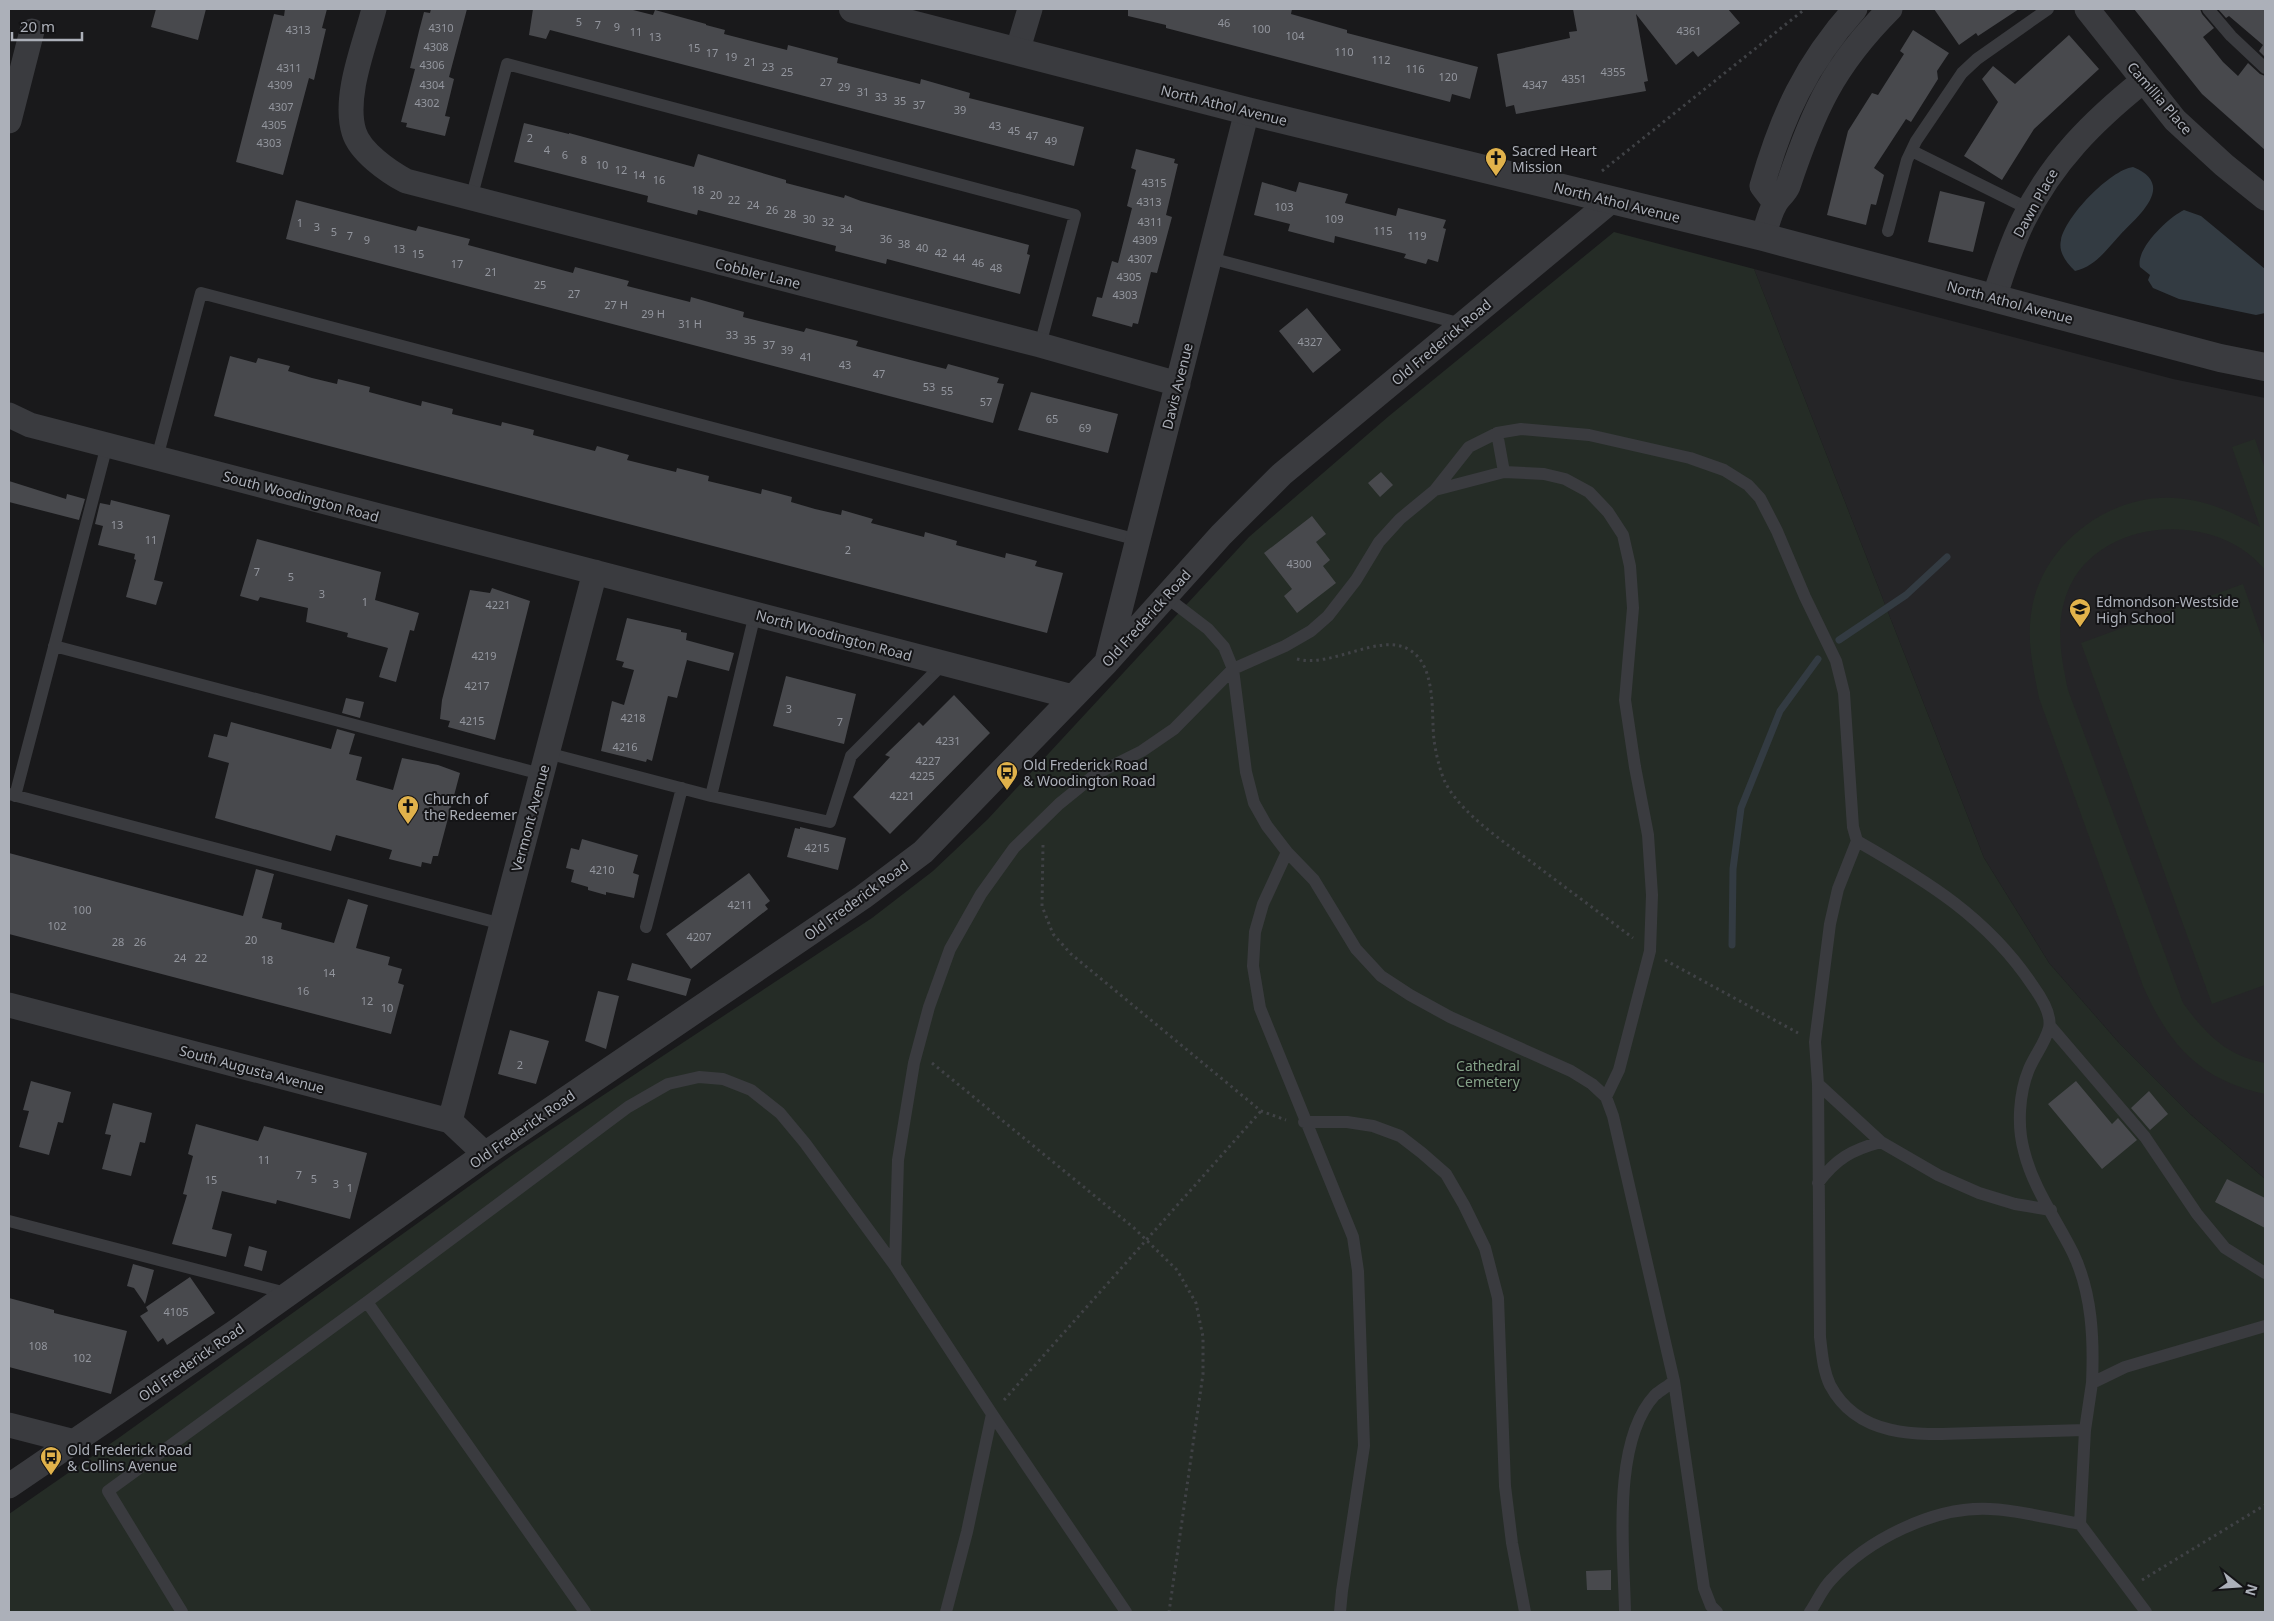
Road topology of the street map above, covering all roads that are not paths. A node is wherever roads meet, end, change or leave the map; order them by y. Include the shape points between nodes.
1 (374, 9) edge
2 (853, 9) edge
3 (1030, 9) edge
4 (1890, 9) edge
5 (2048, 9) edge
6 (2087, 9) edge
7 (2208, 9) edge
8 (1851, 10) edge
9 (1870, 30) junction
10 (32, 31) dead end
11 (1017, 52) junction
12 (2265, 68) edge
13 (2142, 81) junction
14 (1247, 111) junction
15 (9, 122) edge
16 (1912, 150) junction
17 (2265, 198) edge
18 (471, 199) junction
19 (1610, 201) junction
20 (1775, 203) junction
21 (2029, 209) junction
22 (1888, 231) dead end
23 (1763, 237) junction
24 (1210, 258) junction
25 (1994, 298) junction
26 (1462, 324) junction
27 (1040, 345) junction
28 (2265, 367) edge
29 (1178, 384) junction
30 (9, 415) edge
31 (1497, 433) junction
32 (107, 445) junction
33 (157, 458) junction
34 (1504, 472) junction
35 (1434, 490) junction
36 (1138, 540) junction
37 (595, 572) junction
38 (1165, 596) junction
39 (756, 614) junction
40 (54, 646) junction
41 (1107, 662) junction
42 (944, 663) junction
43 (1233, 669) junction
44 (1073, 697) junction
45 (544, 764) junction
46 (682, 788) junction
47 (12, 795) edge
48 (711, 796) junction
49 (1857, 841) junction
50 (1287, 852) junction
51 (502, 924) junction
52 (646, 927) dead end
53 (9, 1006) edge
54 (2050, 1026) junction
55 (1818, 1084) junction
56 (1606, 1097) junction
57 (450, 1121) junction
58 (1304, 1122) junction
59 (1880, 1142) junction
60 (485, 1154) junction
61 (1818, 1183) junction
62 (2050, 1210) junction
63 (9, 1221) edge
64 (895, 1266) junction
65 (2265, 1273) edge
66 (290, 1294) junction
67 (367, 1302) junction
68 (2265, 1326) edge
69 (1674, 1381) junction
70 (2092, 1383) junction
71 (992, 1414) junction
72 (9, 1424) edge
73 (2085, 1430) junction
74 (75, 1442) junction
75 (9, 1486) edge
76 (2080, 1524) junction
77 (182, 1612) edge
78 (585, 1612) edge
79 (946, 1612) edge
80 (1126, 1612) edge
81 (1340, 1612) edge
82 (1524, 1612) edge
83 (1625, 1612) edge
84 (1717, 1612) edge
85 (1810, 1612) edge
86 (2146, 1612) edge

1 - 18 street, Cobbler Lane via 354,82 351,107 354,133 386,170 406,181
2 - 11 street, North Athol Avenue
3 - 11 street
4 - 9 street
5 - 16 lane via 1976,59 1962,73
6 - 13 street, Camillia Place
7 - 12 lane
8 - 9 street
8 - 20 street via 1815,61 1780,127 1762,186
9 - 20 street via 1827,88 1802,140 1787,188
10 - 15 street
11 - 14 street, North Athol Avenue
13 - 17 street, Camillia Place via 2175,120
13 - 21 street, Dawn Place via 2078,138 2053,168
14 - 19 street, North Athol Avenue
14 - 24 street, Davis Avenue
16 - 21 lane
16 - 22 lane
18 - 27 street, Cobbler Lane
18 - 27 lane via 507,64 1075,215
19 - 23 street, North Athol Avenue
19 - 26 street, Old Frederick Road
20 - 23 street
21 - 25 street, Dawn Place
23 - 25 street, North Athol Avenue
24 - 26 lane
24 - 29 street, Davis Avenue
25 - 28 street, North Athol Avenue
26 - 38 street, Old Frederick Road via 1282,474
27 - 29 street, Cobbler Lane
29 - 36 street, Davis Avenue
30 - 32 street, South Woodington Road via 30,425
31 - 34 lane
31 - 35 lane via 1469,447
31 - 49 lane via 1521,429 1589,434 1690,458 1724,470 1760,498 1836,661 1844,693 1853,827
32 - 33 street, South Woodington Road
32 - 40 lane
33 - 36 lane via 201,293
33 - 37 street, South Woodington Road
34 - 35 lane
34 - 56 lane via 1544,474 1565,479 1589,492 1623,535 1630,566 1632,608 1625,700 1648,835 1652,895 1650,952 1619,1070
35 - 43 lane via 1379,542 1356,580 1328,616 1311,631 1285,646
36 - 41 street, Davis Avenue
37 - 39 street, North Woodington Road
37 - 45 street, Vermont Avenue
38 - 41 street, Old Frederick Road
38 - 43 lane via 1208,629 1224,647
39 - 42 street, North Woodington Road
39 - 48 lane
40 - 45 lane
40 - 47 lane
41 - 44 street, Old Frederick Road
42 - 44 street, North Woodington Road
42 - 48 lane via 851,756 830,822
43 - 50 lane via 1246,772 1254,803
43 - 64 lane via 1174,729 1142,751 1096,774 1048,814 1014,848 950,949 917,1053 898,1160
44 - 60 street, Old Frederick Road via 923,852 863,897
45 - 46 lane
45 - 51 street, Vermont Avenue
46 - 48 lane
46 - 52 lane
47 - 51 lane
49 - 54 lane via 1919,876 1953,900 1990,933 2016,961 2039,995
49 - 55 lane via 1838,889 1830,924 1815,1042
50 - 56 lane via 1314,880 1356,949 1381,976 1450,1017 1571,1071
50 - 58 lane via 1263,904 1253,966 1260,1008
51 - 57 street, Vermont Avenue
53 - 57 street, South Augusta Avenue
54 - 62 lane via 2029,1069 2022,1093 2020,1120 2023,1149 2033,1180
54 - 65 lane via 2145,1136 2197,1214 2226,1248
55 - 59 lane
55 - 61 lane
56 - 69 lane
57 - 60 street, South Augusta Avenue
58 - 81 lane via 1353,1237 1358,1271 1364,1446
58 - 82 lane via 1347,1122 1373,1126 1400,1136 1446,1174 1485,1248 1498,1298 1505,1486
59 - 61 lane via 1858,1148 1832,1164
59 - 62 lane via 1938,1175 1979,1193
60 - 66 street, Old Frederick Road
61 - 73 lane via 1823,1365 1830,1386 1859,1417 1898,1433
62 - 70 lane via 2074,1255 2086,1290 2094,1351
63 - 66 lane
64 - 67 lane via 780,1113 751,1090 724,1079 699,1077 668,1084 628,1107
64 - 71 lane
66 - 74 street, Old Frederick Road
67 - 77 lane via 108,1491
67 - 78 lane
68 - 70 lane via 2125,1366
69 - 83 lane via 1656,1395 1642,1415 1630,1447 1622,1495
69 - 84 lane via 1704,1588
70 - 73 lane
71 - 79 lane
71 - 80 lane
72 - 74 street
73 - 76 lane
74 - 75 street, Old Frederick Road
76 - 85 lane via 1989,1508 1925,1519 1871,1546 1849,1562 1829,1582
76 - 86 lane

